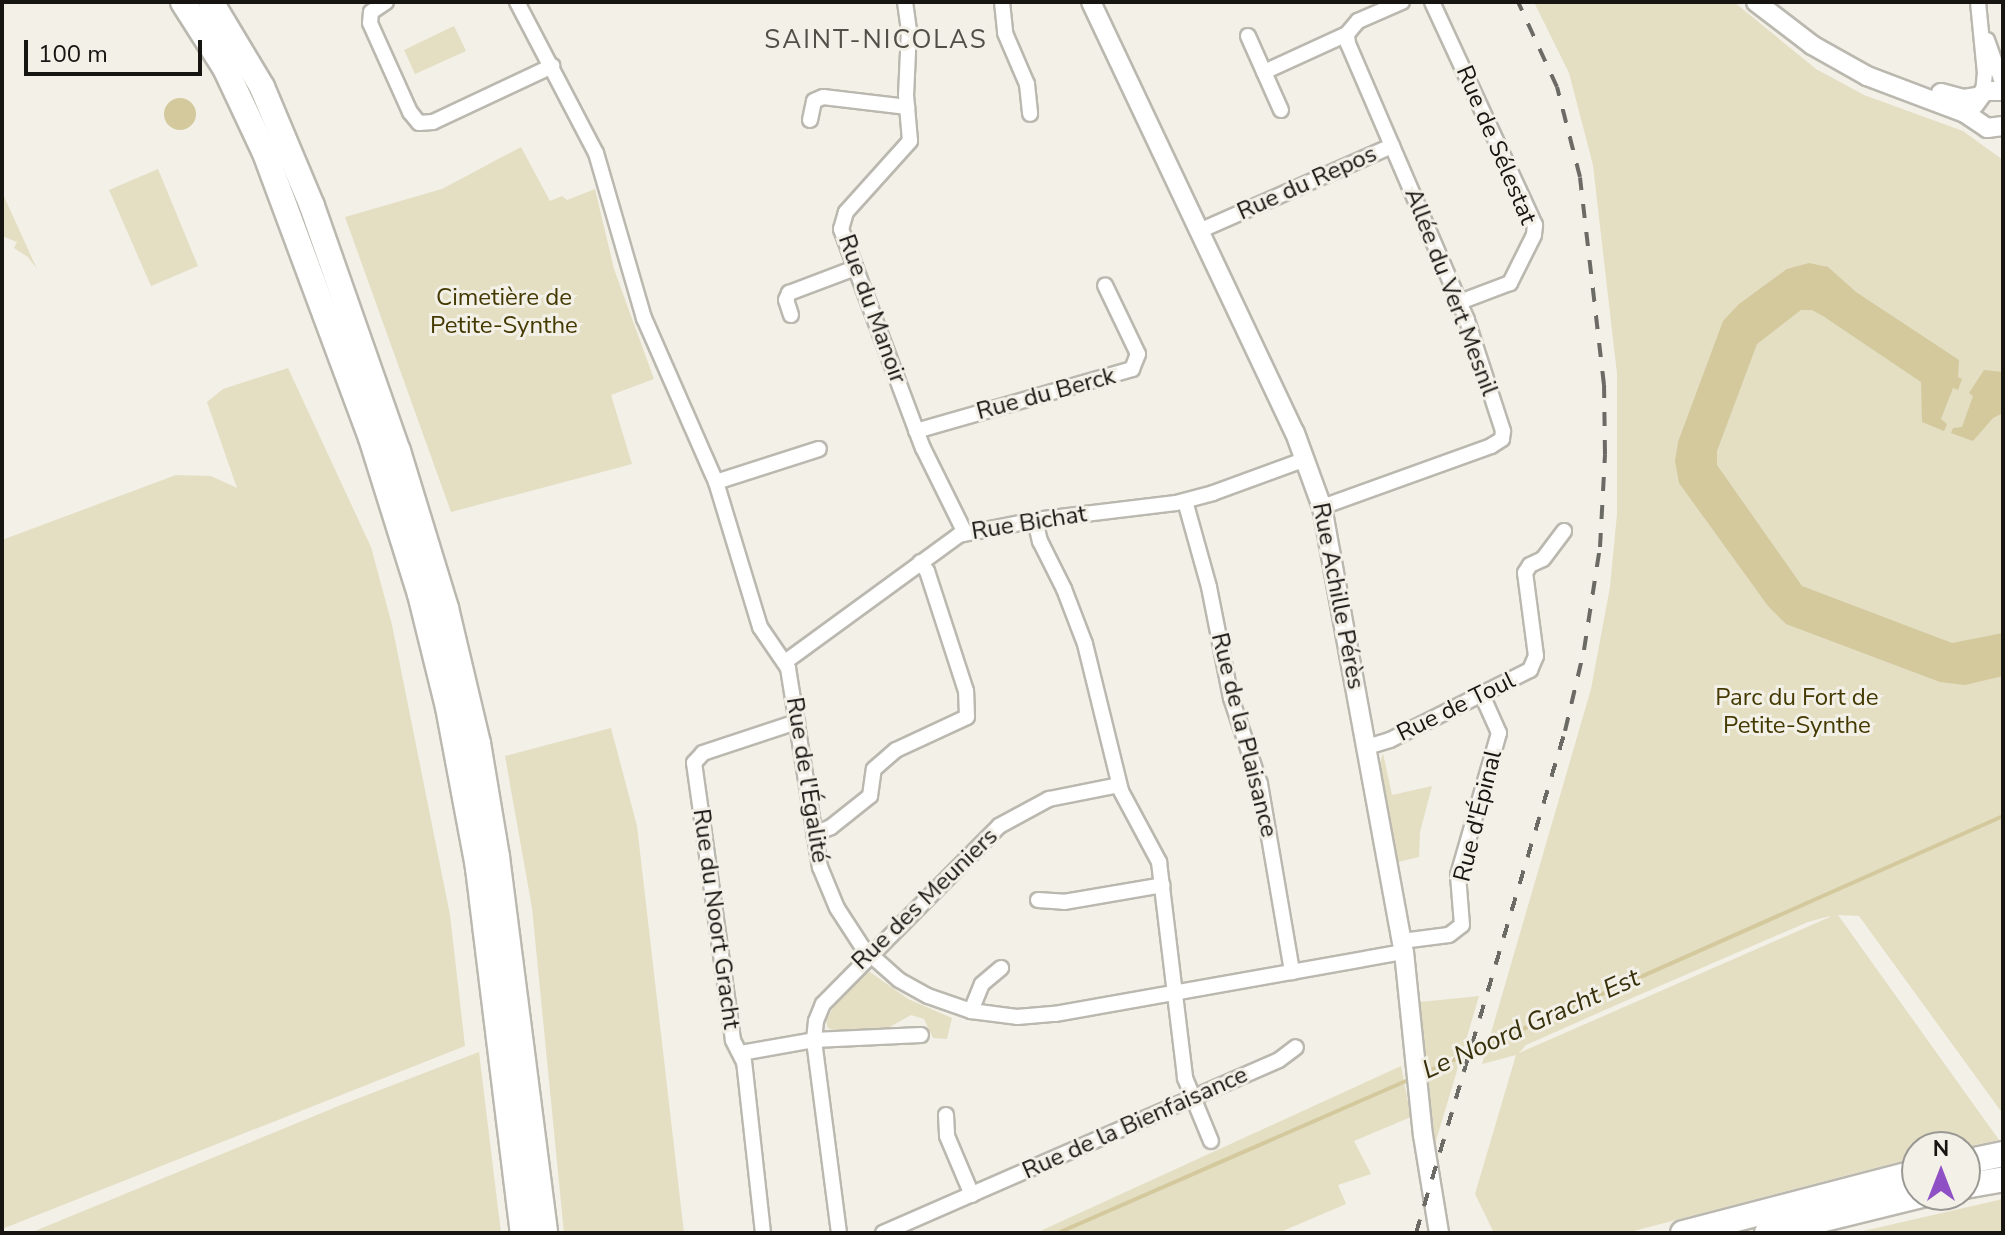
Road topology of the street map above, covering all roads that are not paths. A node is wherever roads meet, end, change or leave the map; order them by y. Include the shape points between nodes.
1 (183, 2) edge
2 (211, 2) edge
3 (386, 2) edge
4 (517, 2) edge
5 (905, 2) edge
6 (1002, 2) edge
7 (1091, 2) edge
8 (1402, 2) edge
9 (1432, 2) edge
10 (1756, 2) edge
11 (1775, 2) edge
12 (1978, 2) edge
13 (1982, 26) junction
14 (1347, 34) junction
15 (1248, 36) dead end
16 (552, 66) junction
17 (1264, 72) junction
18 (2003, 85) edge
19 (2003, 91) edge
20 (1980, 94) junction
21 (907, 107) junction
22 (1281, 110) dead end
23 (1030, 114) dead end
24 (1976, 119) junction
25 (810, 120) dead end
26 (2003, 126) edge
27 (1392, 146) junction
28 (1199, 231) junction
29 (855, 268) junction
30 (1105, 285) dead end
31 (1460, 302) junction
32 (791, 315) dead end
33 (916, 431) junction
34 (819, 449) dead end
35 (1306, 459) junction
36 (716, 482) junction
37 (1185, 501) junction
38 (1322, 507) junction
39 (1035, 520) junction
40 (1564, 531) dead end
41 (965, 533) junction
42 (920, 562) junction
43 (785, 662) junction
44 (1482, 695) junction
45 (797, 722) junction
46 (1367, 747) junction
47 (1119, 785) junction
48 (814, 834) junction
49 (1163, 885) junction
50 (1038, 900) dead end
51 (1403, 947) junction
52 (869, 954) junction
53 (1001, 968) dead end
54 (1292, 972) junction
55 (1175, 994) junction
56 (971, 1011) junction
57 (921, 1035) dead end
58 (814, 1040) junction
59 (1296, 1047) dead end
60 (741, 1053) junction
61 (1192, 1098) junction
62 (946, 1115) dead end
63 (1211, 1141) dead end
64 (1981, 1162) edge
65 (2002, 1162) edge
66 (1901, 1176) edge
67 (1981, 1176) edge
68 (972, 1195) junction
69 (1901, 1200) edge
70 (523, 1233) edge
71 (545, 1233) edge
72 (763, 1233) edge
73 (839, 1233) edge
74 (883, 1233) edge
75 (1439, 1233) edge
76 (1683, 1233) edge
77 (1767, 1233) edge

1 - 70 highway via 225,68 265,153 348,373 420,594 478,868
2 - 71 highway via 262,87 308,195 398,451 446,608 478,743 501,879
3 - 16 street via 371,12 370,23 419,123 433,122
4 - 16 street, Rue de l'Égalité
5 - 21 street, Rue du Manoir
6 - 23 street via 1005,33 1025,77
7 - 28 street, Rue Achille Pérès
8 - 14 street via 1358,21
9 - 31 street, Rue de Sélestat via 1535,225 1510,283
10 - 24 street via 1857,71
11 - 20 street via 1820,36 1882,70 1955,97
12 - 13 street
13 - 18 street
13 - 20 street
14 - 17 street
14 - 27 street, Rue du Repos
15 - 17 street
16 - 36 street, Rue de l'Égalité via 596,153 644,318
17 - 22 street
19 - 20 street
20 - 24 street via 1973,107
21 - 25 street via 819,97
21 - 29 street, Rue du Manoir via 909,145 843,220 842,233
24 - 26 street via 1989,128
27 - 28 street, Rue du Repos
27 - 31 street, Allée du Vert Mesnil
28 - 35 street, Rue Achille Pérès
29 - 32 street via 789,293
29 - 33 street, Rue du Manoir
30 - 33 street, Rue du Berck via 1138,354 1132,369
31 - 38 street, Allée du Vert Mesnil via 1502,439
33 - 41 street, Rue du Manoir
34 - 36 street
35 - 37 street, Rue Bichat
35 - 38 street, Rue Achille Pérès
36 - 43 street, Rue de l'Égalité via 760,627
37 - 39 street, Rue Bichat
37 - 54 street, Rue de la Plaisance via 1231,698 1260,784
38 - 46 street, Rue Achille Pérès
39 - 41 street, Rue Bichat
39 - 47 street via 1085,644
40 - 44 street, Rue de Toul via 1525,573 1534,665
41 - 42 street, Rue Bichat
42 - 43 street, Rue Bichat
42 - 48 street via 966,691 967,717 902,745 874,769 870,796
43 - 45 street, Rue de l'Égalité
44 - 46 street, Rue de Toul
44 - 51 street, Rue d'Épinal via 1499,733 1458,875 1462,925 1449,935
45 - 48 street, Rue de l'Égalité
45 - 60 street, Rue du Noort Gracht via 703,753 694,763 733,1040
46 - 51 street, Rue Achille Pérès
47 - 49 street via 1155,852
47 - 52 street, Rue des Meuniers via 1054,797 1009,819
48 - 52 street, Rue de l'Égalité via 820,867 837,908
49 - 50 street via 1064,902
49 - 55 street
51 - 54 street, Rue de l'Égalité
51 - 75 street, Rue Achille Pérès
52 - 56 street, Rue de l'Égalité via 913,989
52 - 58 street, Rue des Meuniers via 823,1004
53 - 56 street via 982,984
54 - 55 street, Rue de l'Égalité
55 - 56 street, Rue de l'Égalité via 1036,1016
55 - 61 street
57 - 58 street
58 - 60 street
58 - 73 street, Rue des Meuniers
59 - 61 street, Rue de la Bienfaisance via 1279,1060
60 - 72 street, Rue du Noort Gracht
61 - 63 street
61 - 68 street, Rue de la Bienfaisance
62 - 68 street via 947,1136
64 - 65 highway
65 - 67 highway
66 - 76 highway
68 - 74 street, Rue de la Bienfaisance
69 - 77 highway

